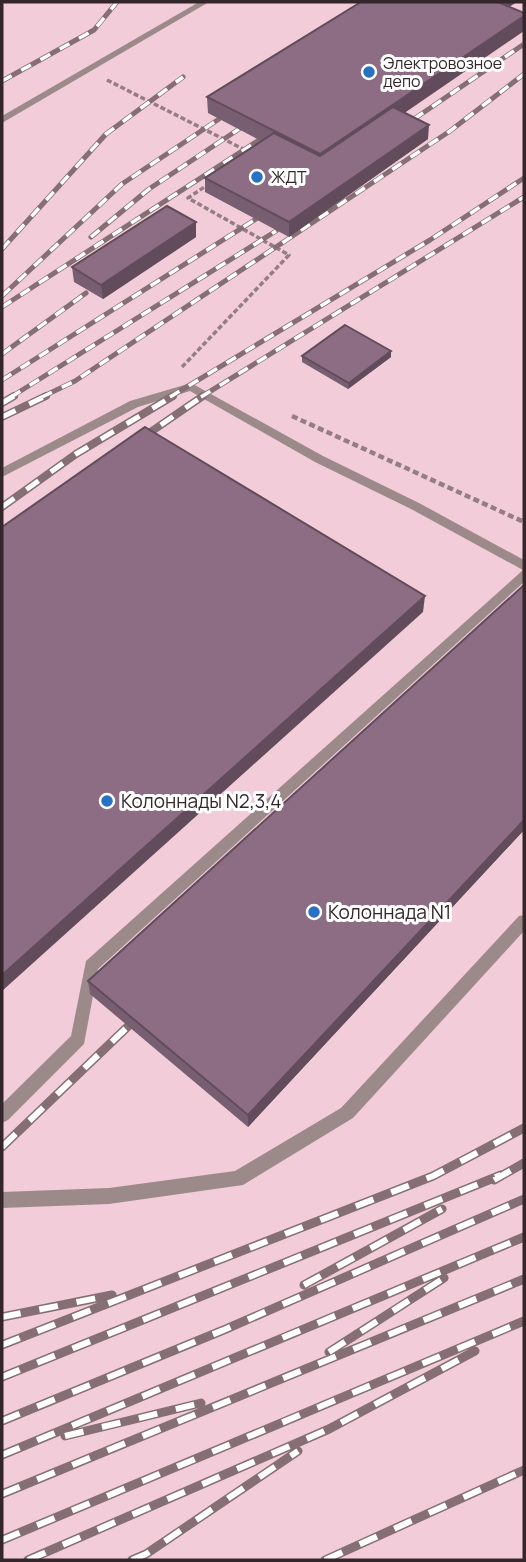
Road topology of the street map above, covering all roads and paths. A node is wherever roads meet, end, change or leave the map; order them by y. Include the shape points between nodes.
1 (205, 2) edge
2 (88, 70) junction
3 (2, 120) edge
4 (242, 161) edge
5 (210, 183) edge
6 (182, 367) dead end
7 (2, 473) edge
8 (524, 566) edge
9 (524, 575) edge
10 (524, 921) edge
11 (2, 1115) edge
12 (2, 1200) edge

1 - 2 lane
2 - 3 lane
2 - 4 path via 253,154
5 - 6 path via 188,198 289,255
7 - 8 lane via 134,404 191,387
9 - 11 lane via 91,966 78,1039
10 - 12 lane via 347,1113 237,1179 109,1196

